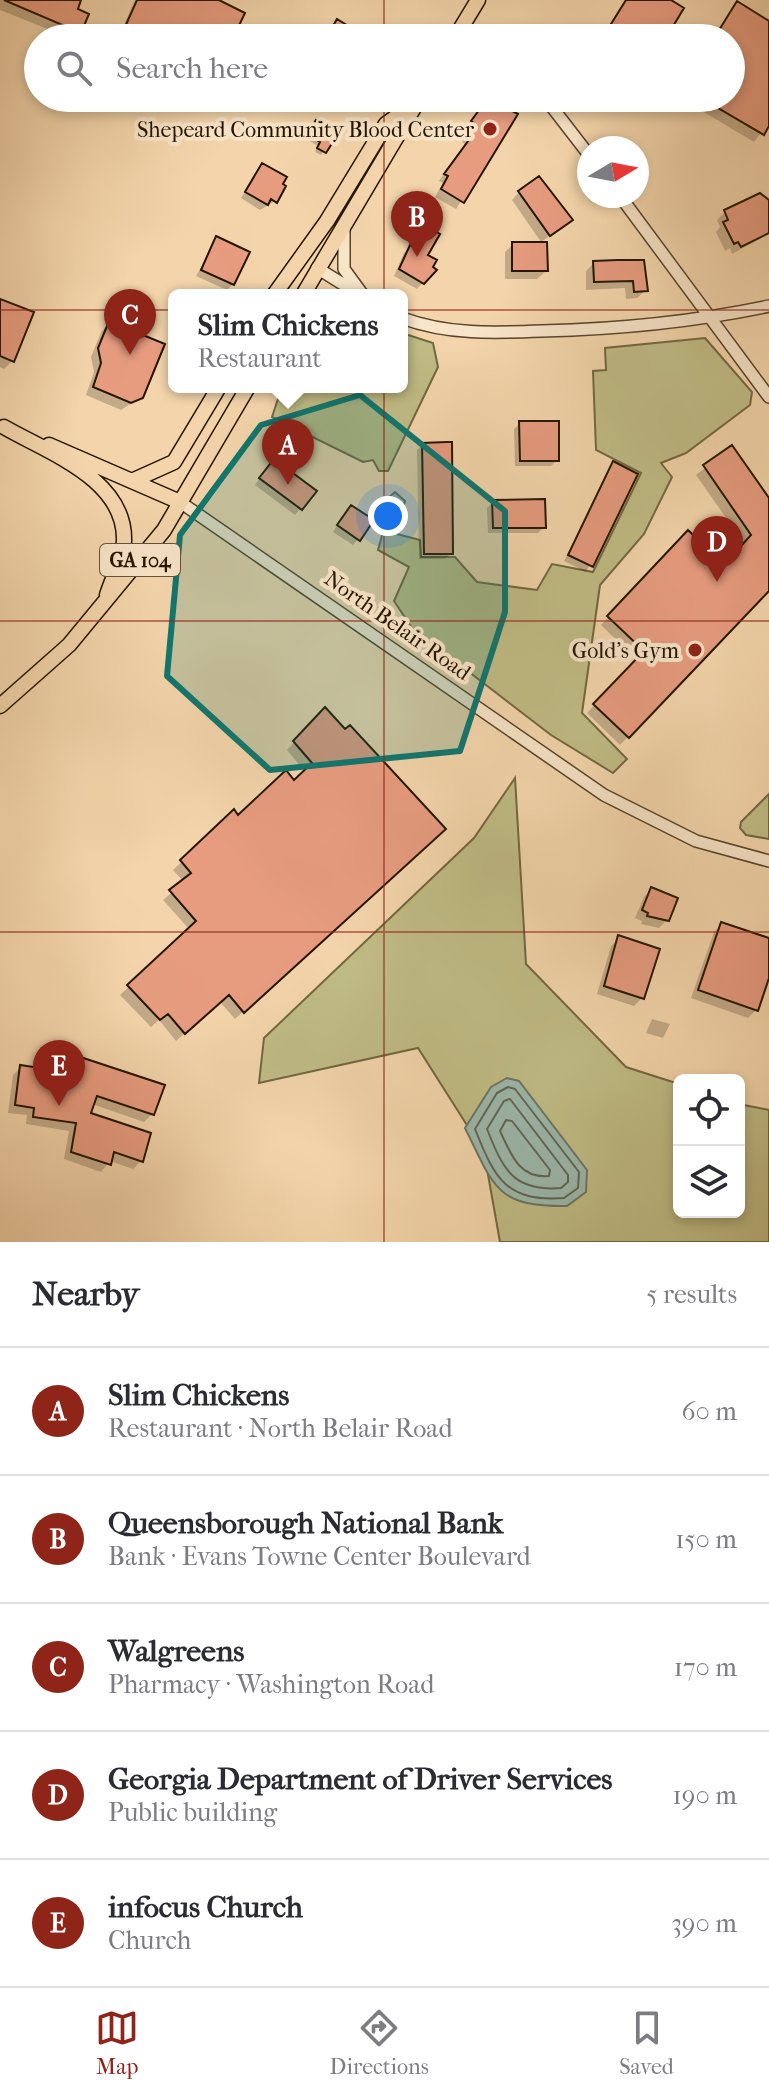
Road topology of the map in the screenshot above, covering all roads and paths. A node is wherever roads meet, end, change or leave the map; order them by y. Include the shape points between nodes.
1 (478, 0) edge
2 (468, 24) edge
3 (402, 112) edge
4 (411, 112) edge
5 (556, 112) edge
6 (577, 139) edge
7 (629, 208) edge
8 (344, 221) junction
9 (317, 268) junction
10 (278, 289) edge
11 (306, 289) edge
12 (352, 289) edge
13 (358, 289) edge
14 (769, 306) edge
15 (710, 318) junction
16 (408, 320) edge
17 (215, 393) edge
18 (244, 393) edge
19 (769, 397) edge
20 (2, 426) edge
21 (134, 480) junction
22 (180, 502) junction
23 (104, 605) junction
24 (0, 706) edge
25 (769, 861) edge

1 - 2 main road
3 - 10 main road via 386,124
4 - 8 main road
5 - 6 street
7 - 15 street
8 - 9 main road
8 - 13 street via 344,269
9 - 11 main road
9 - 12 street
14 - 15 street
15 - 16 street via 587,331 481,333
15 - 19 street
17 - 21 main road via 174,462
18 - 22 main road, GA 104
20 - 21 main road, North Belair Road
20 - 23 main road via 103,486 119,509 124,542
21 - 22 main road, North Belair Road
22 - 23 main road, GA 104
22 - 25 street, North Belair Road via 604,795 696,841
23 - 24 main road, GA 104 via 49,667

